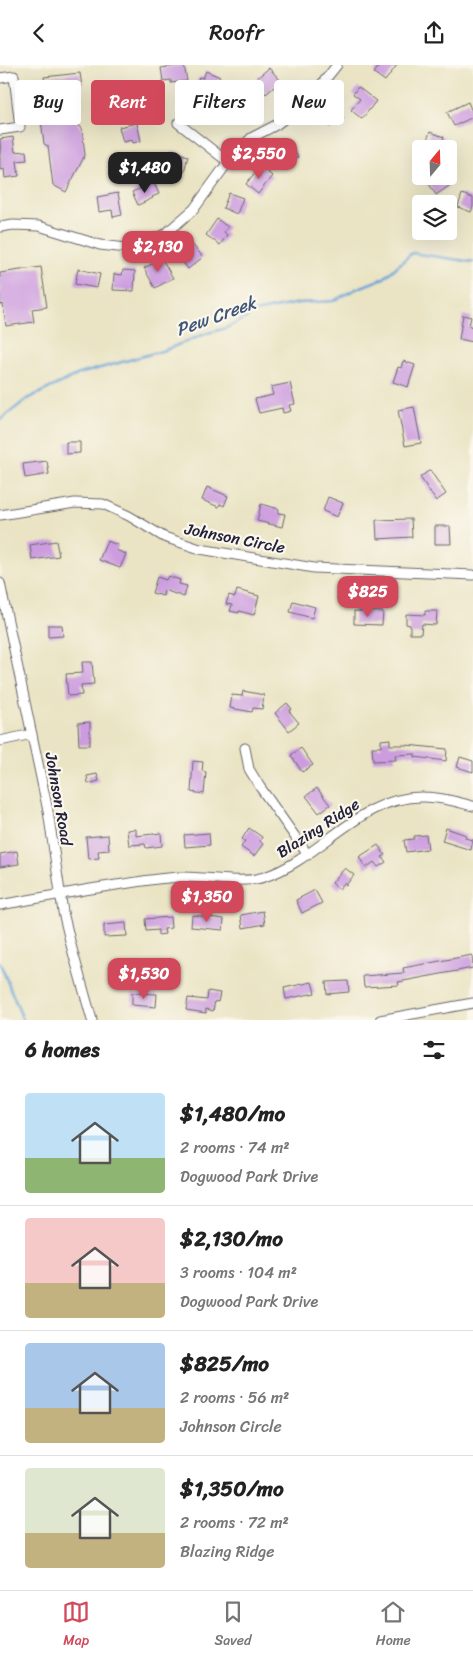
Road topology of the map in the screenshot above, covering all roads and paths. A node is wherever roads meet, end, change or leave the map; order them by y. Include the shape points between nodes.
1 (337, 65) edge
2 (0, 78) edge
3 (15, 86) edge
4 (20, 125) edge
5 (181, 125) edge
6 (0, 130) edge
7 (228, 162) junction
8 (0, 227) edge
9 (0, 515) edge
10 (473, 575) edge
11 (0, 583) edge
12 (32, 734) junction
13 (0, 741) edge
14 (245, 749) dead end
15 (473, 806) edge
16 (308, 855) junction
17 (60, 894) junction
18 (0, 905) edge
19 (473, 1003) edge
20 (437, 1009) junction
21 (92, 1020) edge
22 (380, 1020) edge
23 (439, 1020) edge

1 - 7 street via 309,99 276,125 251,138
2 - 3 street via 14,75
4 - 6 street
5 - 7 street
7 - 8 street via 194,209 164,235 127,248 100,245 39,226
9 - 10 street, Johnson Circle via 75,503 103,504 164,537 200,549 314,568
11 - 12 street, Johnson Road
12 - 13 street
12 - 17 street, Johnson Road
14 - 16 street via 252,775
15 - 16 street, Blazing Ridge via 424,797 385,804
16 - 17 street, Blazing Ridge via 262,878 181,877
17 - 18 street, Blazing Ridge
17 - 21 street, Johnson Road
19 - 20 street
20 - 22 street
20 - 23 street

